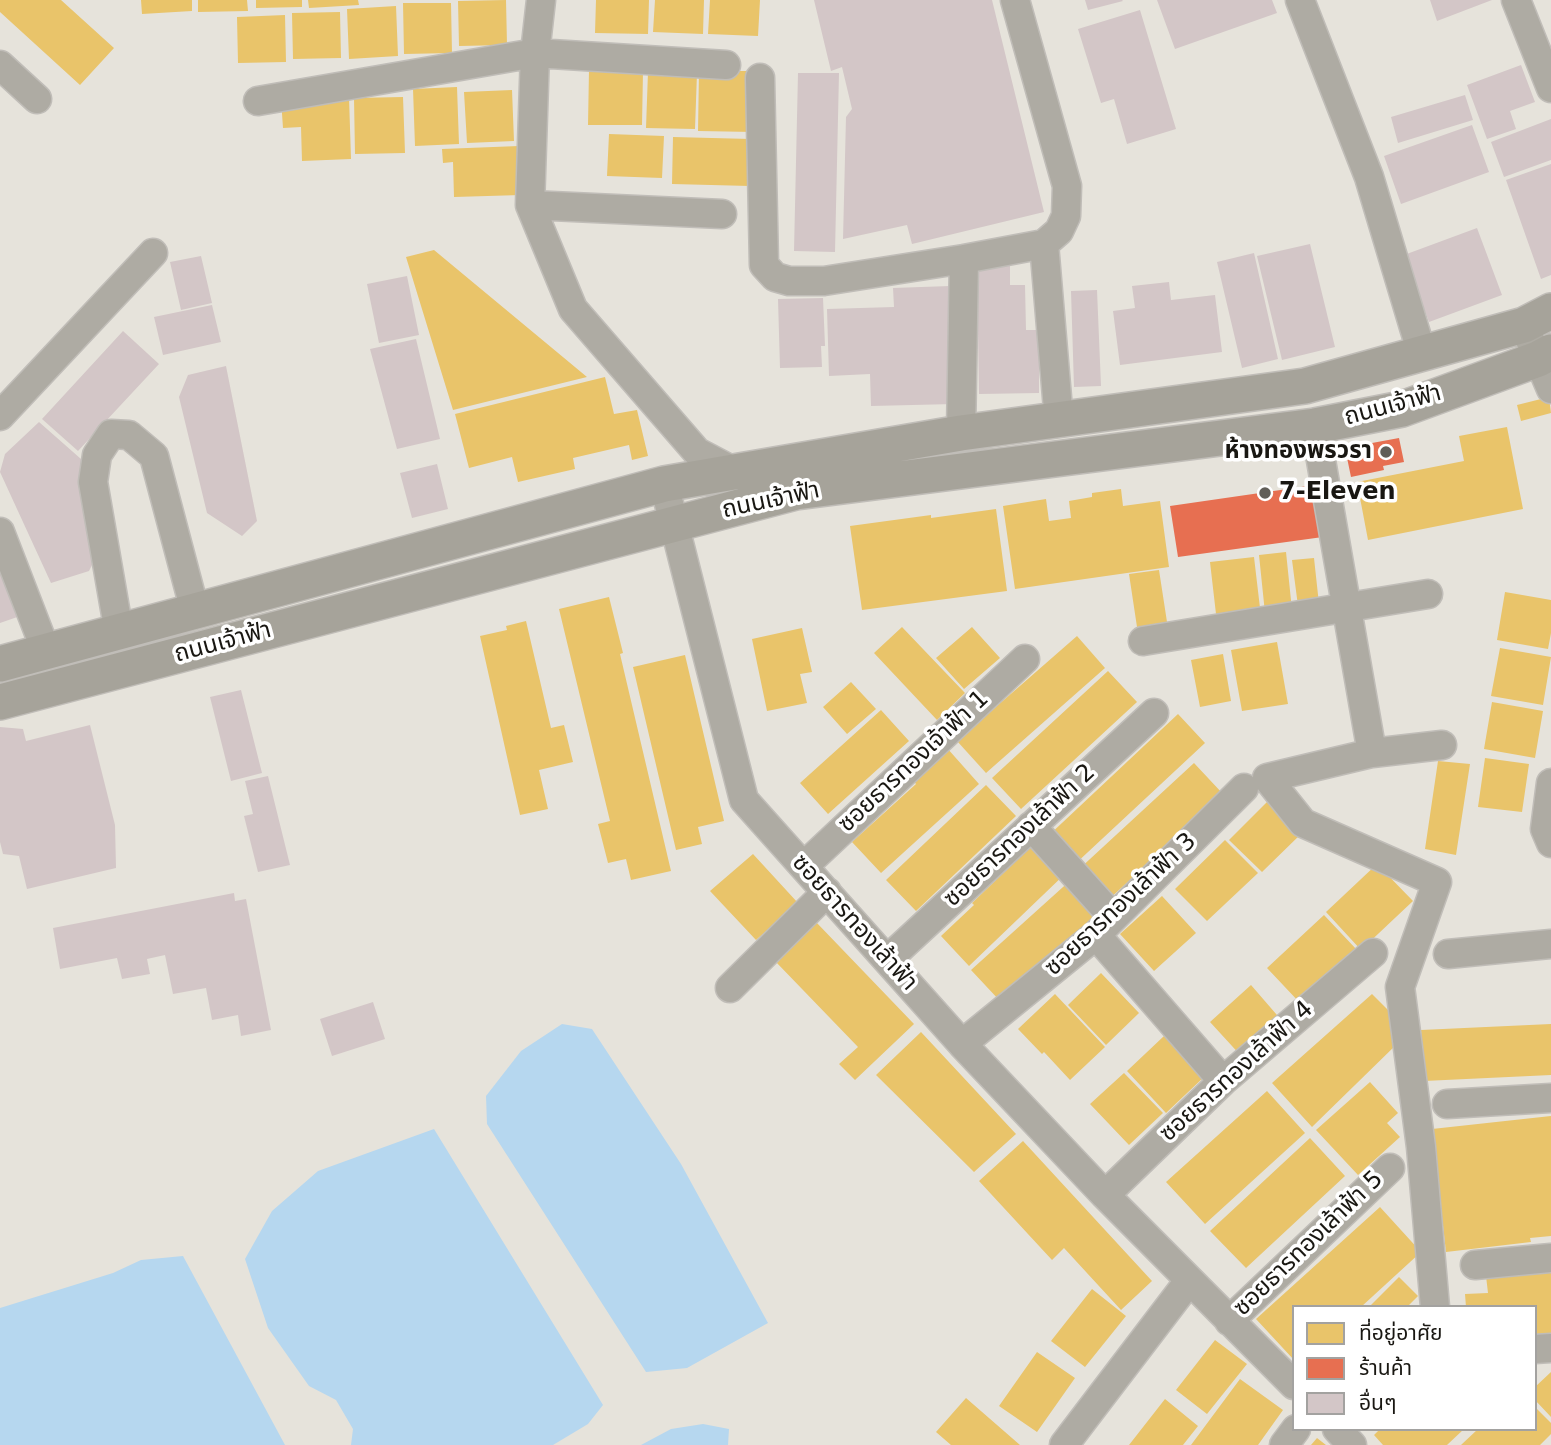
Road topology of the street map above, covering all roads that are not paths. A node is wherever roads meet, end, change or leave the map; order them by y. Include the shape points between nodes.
1 (541, 0) edge
2 (1015, 0) edge
3 (1300, 0) edge
4 (1516, 0) edge
5 (535, 53) junction
6 (0, 65) edge
7 (726, 65) dead end
8 (760, 78) dead end
9 (1551, 88) edge
10 (37, 99) dead end
11 (258, 101) dead end
12 (530, 205) junction
13 (722, 214) dead end
14 (1044, 244) junction
15 (153, 253) dead end
16 (964, 259) junction
17 (1538, 318) edge
18 (1422, 354) junction
19 (1547, 367) edge
20 (0, 416) edge
21 (1059, 421) junction
22 (1315, 426) junction
23 (961, 433) junction
24 (735, 472) junction
25 (664, 484) junction
26 (673, 524) junction
27 (0, 532) edge
28 (1428, 594) dead end
29 (1346, 607) junction
30 (195, 611) junction
31 (119, 632) junction
32 (1143, 641) dead end
33 (46, 651) junction
34 (1025, 659) dead end
35 (0, 664) edge
36 (0, 702) edge
37 (1154, 713) dead end
38 (1442, 745) dead end
39 (1372, 753) junction
40 (1551, 783) edge
41 (1244, 788) dead end
42 (1031, 826) junction
43 (1551, 843) edge
44 (804, 866) junction
45 (827, 892) junction
46 (1105, 926) junction
47 (1551, 944) edge
48 (1373, 953) dead end
49 (1448, 954) dead end
50 (887, 960) junction
51 (730, 988) dead end
52 (962, 1044) junction
53 (1223, 1081) junction
54 (1551, 1098) edge
55 (1447, 1104) dead end
56 (1390, 1168) dead end
57 (1105, 1195) junction
58 (1551, 1258) edge
59 (1475, 1265) dead end
60 (1189, 1281) junction
61 (1435, 1305) edge
62 (1229, 1321) junction
63 (1292, 1383) edge
64 (1294, 1431) edge
65 (1063, 1445) edge
66 (1283, 1445) edge

1 - 5 street
2 - 14 street via 1067,186 1066,216 1059,231
3 - 18 street via 1369,177
4 - 9 street
5 - 7 street
5 - 11 street
5 - 12 street
6 - 10 street
8 - 16 street via 764,265 775,276 789,281 824,281
12 - 13 street
12 - 24 street via 573,309 696,452
14 - 16 street
14 - 21 street
15 - 20 street
16 - 23 street
17 - 18 main road, ถนนเจ้าฟ้า
17 - 19 street
18 - 21 main road, ถนนเจ้าฟ้า via 1305,386
19 - 22 main road, ถนนเจ้าฟ้า via 1402,409
21 - 23 main road, ถนนเจ้าฟ้า
22 - 26 main road, ถนนเจ้าฟ้า via 796,492
22 - 29 street
23 - 24 main road, ถนนเจ้าฟ้า
24 - 25 main road, ถนนเจ้าฟ้า
25 - 26 street, ซอยธารทองเล้าฟ้า
25 - 30 main road, ถนนเจ้าฟ้า
26 - 36 main road, ถนนเจ้าฟ้า
26 - 44 street, ซอยธารทองเล้าฟ้า via 744,800
27 - 33 street
28 - 29 street
29 - 32 street
29 - 39 street
30 - 31 main road, ถนนเจ้าฟ้า
30 - 31 street via 154,456 129,436 111,434 97,455 93,482
31 - 33 main road, ถนนเจ้าฟ้า
33 - 35 main road, ถนนเจ้าฟ้า
34 - 44 street, ซอยธารทองเจ้าฟ้า 1
37 - 42 street, ซอยธารทองเล้าฟ้า 2
38 - 39 street
39 - 61 street via 1267,778 1303,823 1437,882 1401,987
40 - 43 street via 1545,829
41 - 46 street, ซอยธารทองเล้าฟ้า 3
42 - 46 street
42 - 50 street, ซอยธารทองเล้าฟ้า 2
44 - 45 street, ซอยธารทองเล้าฟ้า
45 - 50 street, ซอยธารทองเล้าฟ้า
45 - 51 street
46 - 52 street, ซอยธารทองเล้าฟ้า 3
46 - 53 street
47 - 49 street
48 - 53 street, ซอยธารทองเล้าฟ้า 4
50 - 52 street, ซอยธารทองเล้าฟ้า
52 - 57 street, ซอยธารทองเล้าฟ้า
53 - 57 street, ซอยธารทองเล้าฟ้า 4
54 - 55 street
56 - 62 street, ซอยธารทองเล้าฟ้า 5
57 - 60 street, ซอยธารทองเล้าฟ้า
58 - 59 street
60 - 62 street, ซอยธารทองเล้าฟ้า
60 - 65 street
62 - 63 street, ซอยธารทองเล้าฟ้า
64 - 66 street

